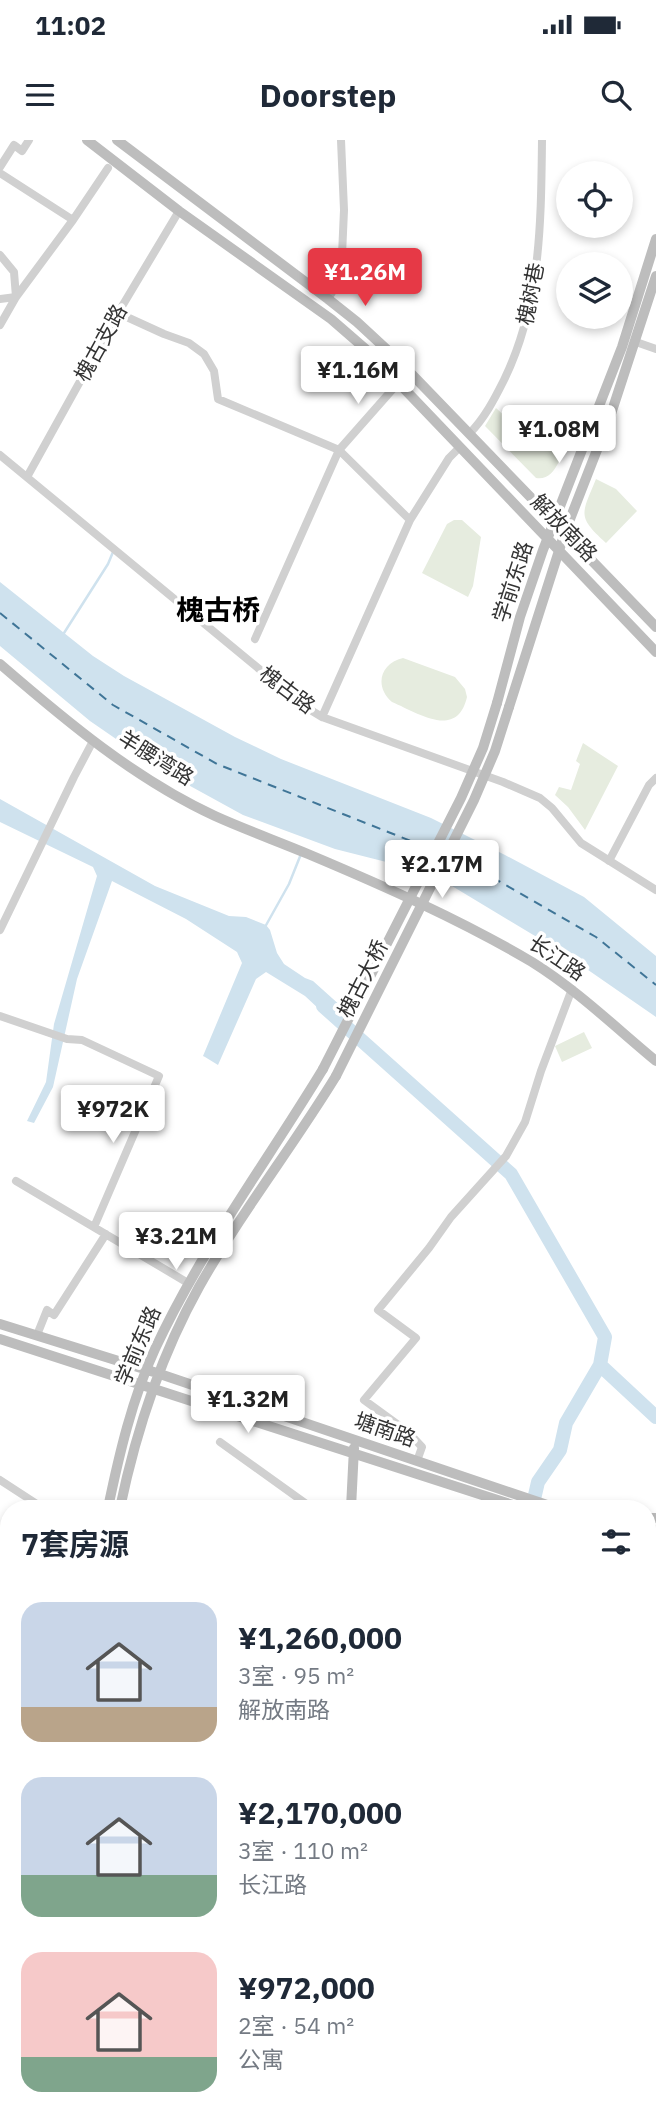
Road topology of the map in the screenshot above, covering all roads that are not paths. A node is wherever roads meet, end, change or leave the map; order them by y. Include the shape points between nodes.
1 (29, 140) edge
2 (87, 140) edge
3 (117, 140) edge
4 (140, 140) edge
5 (341, 140) edge
6 (542, 140) edge
7 (130, 150) junction
8 (0, 167) edge
9 (108, 168) dead end
10 (0, 173) edge
11 (179, 211) junction
12 (73, 220) junction
13 (656, 239) edge
14 (0, 255) edge
15 (656, 276) edge
16 (16, 297) junction
17 (0, 299) edge
18 (328, 299) junction
19 (118, 313) junction
20 (0, 325) edge
21 (636, 342) junction
22 (656, 349) edge
23 (399, 382) junction
24 (469, 434) junction
25 (460, 447) junction
26 (340, 450) junction
27 (0, 455) edge
28 (27, 477) junction
29 (410, 520) junction
30 (555, 522) junction
31 (565, 532) junction
32 (548, 539) junction
33 (558, 550) junction
34 (656, 627) edge
35 (255, 639) dead end
36 (656, 652) edge
37 (0, 664) edge
38 (497, 703) joint
39 (509, 707) joint
40 (322, 716) junction
41 (93, 741) junction
42 (656, 778) edge
43 (310, 855) joint
44 (609, 861) junction
45 (656, 890) edge
46 (0, 930) edge
47 (572, 989) junction
48 (0, 1016) edge
49 (656, 1061) edge
50 (323, 1069) joint
51 (336, 1076) joint
52 (16, 1181) dead end
53 (94, 1227) junction
54 (106, 1234) junction
55 (188, 1283) junction
56 (0, 1325) edge
57 (37, 1335) junction
58 (0, 1339) edge
59 (152, 1372) junction
60 (142, 1383) junction
61 (355, 1440) junction
62 (220, 1442) dead end
63 (354, 1455) junction
64 (417, 1461) junction
65 (0, 1480) edge
66 (505, 1498) junction
67 (31, 1500) edge
68 (110, 1500) edge
69 (122, 1500) edge
70 (301, 1500) edge
71 (351, 1500) edge
72 (508, 1500) edge
73 (515, 1500) edge

1 - 8 street via 22,151 14,145
2 - 11 main road, 解放南路
3 - 7 main road, 解放南路
4 - 7 main road
5 - 18 street via 341,278
6 - 24 street, 槐树巷 via 538,260 528,315 495,398
7 - 18 main road, 解放南路
9 - 12 street
10 - 12 street
11 - 19 street, 槐古支路
11 - 23 main road, 解放南路 via 331,319
12 - 16 street
13 - 30 main road, 学前东路 via 622,347
14 - 16 street via 14,272
15 - 21 main road, 学前东路
16 - 17 street
16 - 20 street
18 - 24 main road, 解放南路 via 397,359
19 - 26 street via 204,354 214,371 218,399
19 - 28 street, 槐古支路
21 - 22 street
21 - 31 main road, 学前东路
23 - 25 main road, 解放南路
23 - 26 street
24 - 30 main road, 解放南路
25 - 29 street
25 - 32 main road, 解放南路
26 - 29 street
26 - 35 street
27 - 28 street, 槐古路
28 - 40 street, 槐古路 via 214,634
29 - 40 street
30 - 31 main road, 解放南路
30 - 32 main road, 学前东路
31 - 33 main road, 学前东路
31 - 34 main road, 解放南路
32 - 33 main road, 解放南路
32 - 38 main road, 学前东路 via 520,617
33 - 36 main road, 解放南路
33 - 39 main road, 学前东路
37 - 41 main road, 羊腰湾路
38 - 50 main road, 槐古大桥, bridge via 461,798
39 - 51 main road, 槐古大桥, bridge via 474,800
40 - 44 street, 槐古路 via 540,798 582,843
41 - 43 main road, 羊腰湾路 via 214,816
41 - 46 street
42 - 44 street
43 - 47 main road, 长江路 via 486,936
44 - 45 street, 槐古路
47 - 49 main road, 长江路
47 - 64 street via 525,1122 506,1156 378,1310 416,1338 363,1400 422,1447
48 - 53 street via 82,1040 159,1076
50 - 55 main road, 学前东路
51 - 59 main road, 学前东路 via 198,1288
52 - 53 street
53 - 54 street
54 - 55 street
54 - 57 street via 54,1315 47,1310
55 - 59 main road, 学前东路
56 - 57 main road, 塘南路
57 - 59 main road, 塘南路
58 - 60 main road, 塘南路
59 - 60 main road, 学前东路
59 - 61 main road, 塘南路
59 - 69 main road, 学前东路
60 - 63 main road, 塘南路
60 - 68 main road, 学前东路
61 - 63 main road
61 - 64 main road, 塘南路
62 - 70 street
63 - 66 main road, 塘南路
63 - 71 main road
64 - 66 main road, 塘南路
65 - 67 street
66 - 72 main road, 塘南路
66 - 73 main road, 塘南路

